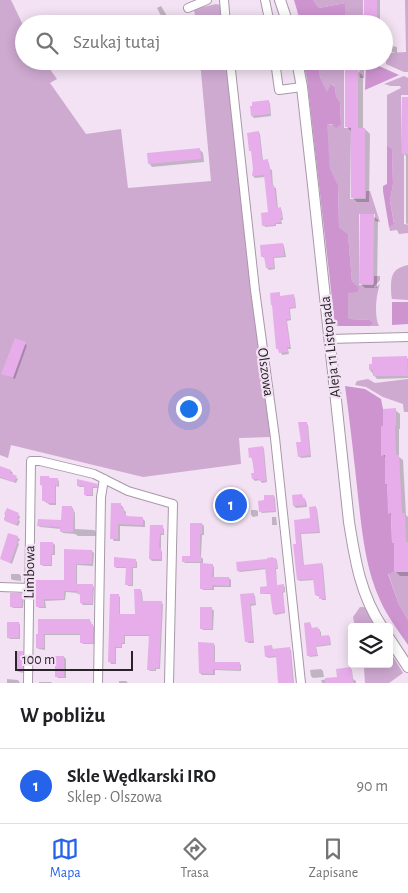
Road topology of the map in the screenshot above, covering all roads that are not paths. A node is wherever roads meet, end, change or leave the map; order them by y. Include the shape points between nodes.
1 (207, 0) edge
2 (224, 0) edge
3 (266, 0) edge
4 (280, 0) edge
5 (286, 0) edge
6 (188, 8) dead end
7 (225, 15) edge
8 (268, 15) edge
9 (286, 15) edge
10 (288, 15) edge
11 (231, 70) edge
12 (276, 70) edge
13 (299, 70) edge
14 (302, 87) junction
15 (408, 336) edge
16 (329, 339) junction
17 (104, 479) junction
18 (0, 587) edge
19 (29, 588) junction
20 (379, 623) edge
21 (393, 644) edge
22 (408, 666) edge
23 (28, 683) edge
24 (98, 683) edge
25 (169, 683) edge
26 (301, 683) edge

1 - 6 street
2 - 7 street
3 - 8 street
4 - 9 street
5 - 10 street
11 - 26 street, Olszowa
12 - 14 street via 279,90
13 - 14 street, Aleja 11 Listopada
14 - 16 street, Aleja 11 Listopada
15 - 16 street
16 - 20 street, Aleja 11 Listopada via 356,566 364,594
17 - 19 street, Limbowa via 40,461 31,462
17 - 24 street
17 - 25 street via 128,491 173,504
18 - 19 street
19 - 23 street, Limbowa
21 - 22 street

